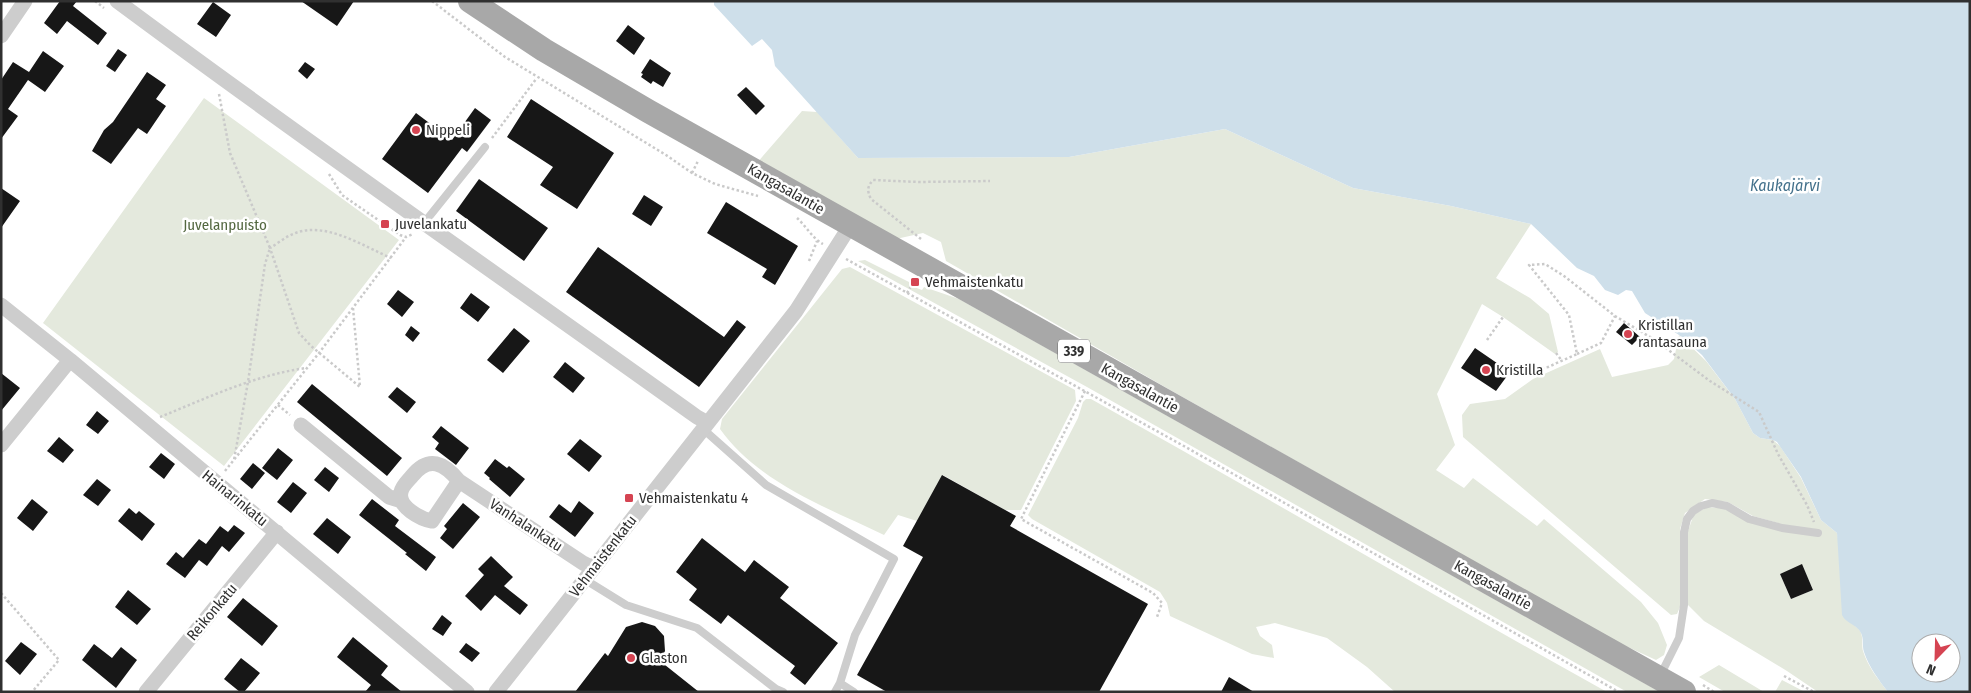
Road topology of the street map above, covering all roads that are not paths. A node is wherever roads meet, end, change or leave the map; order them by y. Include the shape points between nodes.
1 (25, 1) edge
2 (117, 1) edge
3 (470, 1) edge
4 (1, 36) edge
5 (485, 147) road end
6 (424, 223) junction
7 (850, 226) junction
8 (1, 305) edge
9 (70, 360) junction
10 (301, 424) dead end
11 (705, 426) junction
12 (1, 445) edge
13 (460, 481) junction
14 (402, 501) junction
15 (277, 532) junction
16 (1818, 533) road end
17 (589, 574) junction
18 (1660, 678) junction
19 (840, 682) junction
20 (146, 692) edge
21 (468, 692) edge
22 (496, 692) edge
23 (783, 692) edge
24 (835, 692) edge
25 (854, 692) edge
26 (1684, 692) edge

1 - 4 street
2 - 6 street
3 - 7 main road, Kangasalantie / 339 via 586,75
5 - 6 lane
6 - 11 street via 697,417
7 - 11 street, Vehmaistenkatu via 796,311
7 - 18 main road, Kangasalantie / 339
8 - 9 street, Hainarinkatu
9 - 12 street
9 - 15 street, Hainarinkatu
10 - 14 street via 389,496
11 - 17 street, Vehmaistenkatu
11 - 19 lane via 766,484 894,559 855,635
13 - 14 street via 432,521 414,515
13 - 14 street, Vanhalankatu via 449,468 431,464 422,466 404,486 400,493
13 - 17 street, Vanhalankatu via 583,563
15 - 20 street, Reikonkatu
15 - 21 street, Hainarinkatu
16 - 18 lane via 1748,519 1727,506 1712,504 1693,511 1684,532 1684,605 1679,638
17 - 22 street, Vehmaistenkatu
17 - 23 lane via 626,605 696,628
18 - 26 main road, Kangasalantie / 339
19 - 24 lane
19 - 25 lane

